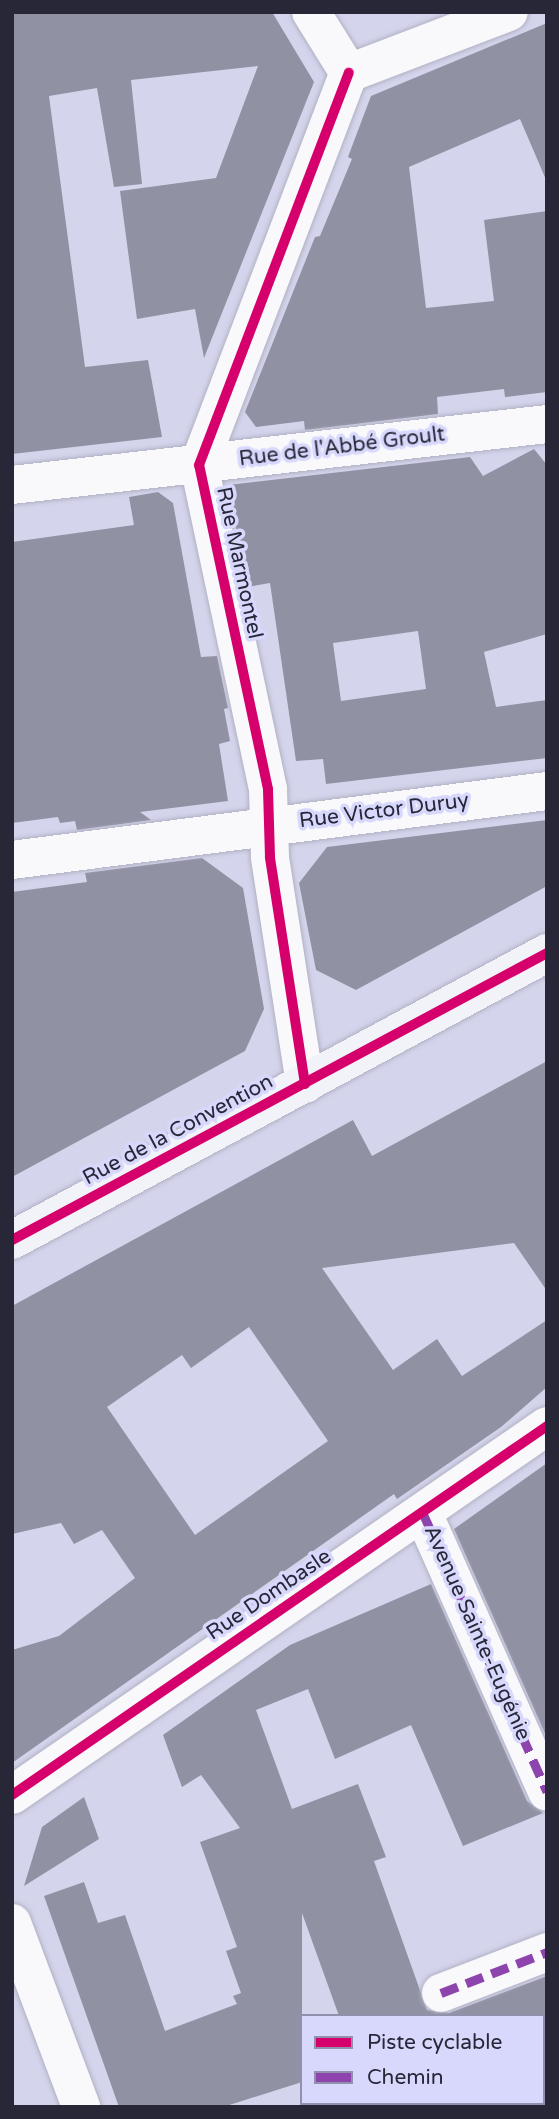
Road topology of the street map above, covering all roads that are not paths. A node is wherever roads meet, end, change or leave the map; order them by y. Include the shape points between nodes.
1 (311, 12) edge
2 (509, 12) edge
3 (349, 73) junction
4 (547, 424) edge
5 (199, 465) junction
6 (12, 485) edge
7 (547, 791) edge
8 (267, 826) junction
9 (12, 860) edge
10 (547, 953) edge
11 (304, 1084) junction
12 (12, 1240) edge
13 (547, 1426) edge
14 (423, 1513) junction
15 (547, 1792) edge
16 (12, 1795) edge
17 (12, 1923) edge
18 (547, 1952) edge
19 (442, 1993) dead end
20 (81, 2107) edge

1 - 3 street
2 - 3 street
3 - 5 street, Rue Marmontel
4 - 5 street, Rue de l'Abbé Groult
5 - 6 street, Rue de l'Abbé Groult
5 - 8 street, Rue Marmontel via 268,789
7 - 8 street, Rue Victor Duruy
8 - 9 street, Rue Victor Duruy
8 - 11 street, Rue Marmontel
10 - 11 main road, Rue de la Convention
11 - 12 main road, Rue de la Convention
13 - 14 street, Rue Dombasle
14 - 15 street, Avenue Sainte-Eugénie
14 - 16 street, Rue Dombasle
17 - 20 street
18 - 19 street

